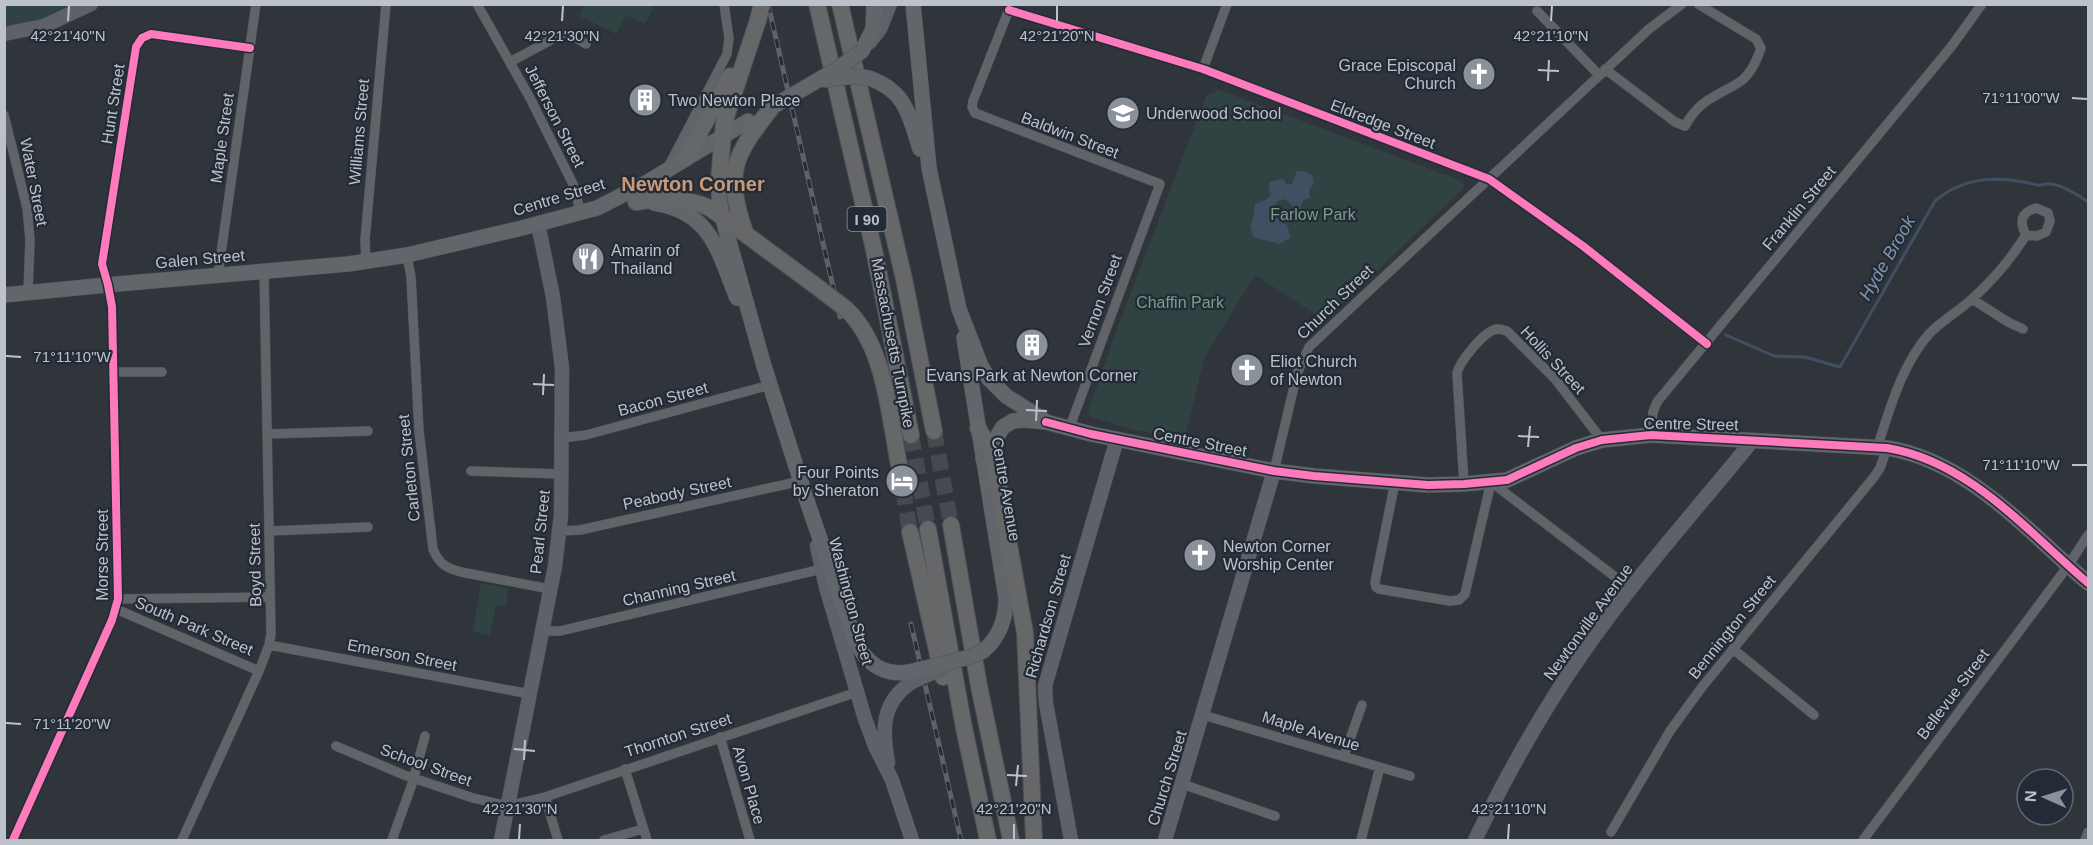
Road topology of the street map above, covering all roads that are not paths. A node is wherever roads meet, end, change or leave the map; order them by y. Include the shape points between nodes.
1 (91, 4) edge
2 (256, 4) edge
3 (386, 4) edge
4 (477, 4) edge
5 (724, 4) edge
6 (817, 4) edge
7 (840, 4) edge
8 (874, 4) edge
9 (890, 4) edge
10 (1227, 4) edge
11 (1682, 4) edge
12 (1698, 4) edge
13 (1982, 4) edge
14 (913, 6) edge
15 (1010, 7) edge
16 (760, 12) edge
17 (1537, 12) dead end
18 (4, 34) edge
19 (586, 44) dead end
20 (749, 45) junction
21 (250, 48) junction
22 (862, 51) junction
23 (510, 62) junction
24 (1203, 69) junction
25 (1602, 72) junction
26 (817, 81) junction
27 (772, 107) junction
28 (4, 115) edge
29 (747, 122) junction
30 (722, 136) junction
31 (686, 159) junction
32 (666, 170) junction
33 (719, 178) junction
34 (1489, 179) junction
35 (1160, 184) joint
36 (933, 192) junction
37 (636, 202) junction
38 (597, 208) junction
39 (581, 213) junction
40 (722, 216) junction
41 (538, 224) junction
42 (745, 232) junction
43 (2026, 235) dead end
44 (403, 256) junction
45 (366, 262) junction
46 (264, 271) junction
47 (218, 275) junction
48 (108, 285) junction
49 (28, 292) junction
50 (4, 295) edge
51 (1972, 299) junction
52 (959, 309) junction
53 (2022, 329) dead end
54 (1707, 344) junction
55 (764, 366) junction
56 (113, 372) junction
57 (162, 372) dead end
58 (770, 385) junction
59 (1047, 422) junction
60 (978, 428) joint
61 (1069, 429) junction
62 (368, 431) dead end
63 (934, 431) tunnel mouth
64 (267, 434) junction
65 (911, 435) tunnel mouth
66 (1651, 435) junction
67 (562, 438) junction
68 (1117, 439) junction
69 (1602, 440) junction
70 (1754, 440) junction
71 (1882, 448) junction
72 (986, 453) junction
73 (899, 465) tunnel mouth
74 (471, 471) dead end
75 (1274, 471) junction
76 (562, 474) junction
77 (801, 481) junction
78 (1395, 482) junction
79 (1491, 482) junction
80 (1464, 484) junction
81 (810, 512) junction
82 (951, 525) tunnel mouth
83 (368, 527) dead end
84 (928, 529) tunnel mouth
85 (269, 531) junction
86 (560, 531) junction
87 (910, 532) tunnel mouth
88 (2088, 536) edge
89 (2068, 566) junction
90 (822, 569) junction
91 (2088, 583) edge
92 (550, 589) junction
93 (1631, 589) junction
94 (270, 597) junction
95 (117, 604) junction
96 (542, 631) junction
97 (269, 645) junction
98 (1733, 649) junction
99 (259, 671) junction
100 (910, 677) junction
101 (857, 692) junction
102 (530, 694) junction
103 (1362, 705) dead end
104 (1203, 715) junction
105 (1814, 716) dead end
106 (964, 728) junction
107 (425, 736) dead end
108 (720, 737) junction
109 (336, 746) dead end
110 (1344, 756) junction
111 (1380, 767) junction
112 (625, 769) junction
113 (1410, 777) dead end
114 (413, 779) junction
115 (892, 780) junction
116 (1182, 784) junction
117 (545, 797) junction
118 (508, 806) junction
119 (1275, 816) dead end
120 (643, 829) junction
121 (1611, 832) dead end
122 (2088, 832) edge
123 (13, 840) edge
124 (182, 840) edge
125 (392, 840) edge
126 (501, 840) edge
127 (558, 840) edge
128 (604, 840) edge
129 (647, 840) edge
130 (750, 840) edge
131 (912, 840) edge
132 (987, 840) edge
133 (1011, 840) edge
134 (1034, 840) edge
135 (1071, 840) edge
136 (1165, 840) edge
137 (1361, 840) edge
138 (1475, 840) edge
139 (1863, 840) edge
140 (2085, 840) edge

1 - 18 main road via 45,26
2 - 21 street, Maple Street
3 - 45 street, Williams Street via 364,240
4 - 23 street, Jefferson Street
5 - 32 street via 729,38 725,59
6 - 65 highway, Massachusetts Turnpike / I 90 via 874,250
7 - 63 highway, Massachusetts Turnpike / I 90 via 902,270
8 - 22 main road via 873,29
9 - 22 main road via 876,35
10 - 24 street
11 - 25 street, Church Street
12 - 25 street via 1756,39 1761,48 1740,82 1702,103 1685,126
13 - 54 street, Franklin Street
14 - 36 main road, Centre Street
15 - 24 street, Eldredge Street
15 - 35 street, Baldwin Street via 973,101 975,112
16 - 20 highway
17 - 25 street
19 - 23 street via 566,33
20 - 30 highway
20 - 31 highway
21 - 47 street, Maple Street
21 - 48 street, Hunt Street via 151,34 141,38 136,47 102,264
22 - 26 main road, Washington Street, bridge
23 - 39 street, Jefferson Street via 573,184
24 - 34 street, Eldredge Street
25 - 34 street, Church Street
26 - 27 main road, Washington Street, bridge
26 - 36 main road, Centre Street, bridge via 849,76 869,78 903,101
27 - 29 main road, Washington Street
27 - 42 highway via 747,140 736,164 734,194
28 - 49 street, Water Street via 27,208
29 - 30 main road, Centre Street
29 - 33 main road, Washington Street via 727,146
30 - 31 main road, Centre Street
30 - 33 highway
31 - 32 main road, Centre Street
32 - 38 main road, Centre Street
33 - 40 main road, Washington Street
34 - 54 street, Eldredge Street via 1583,246
34 - 75 street, Church Street via 1309,347 1297,374
35 - 61 street, Vernon Street
36 - 52 main road, Centre Street
37 - 38 main road, Washington Street
37 - 40 highway via 683,200 704,205
37 - 55 main road, Washington Street via 675,208 707,230
38 - 39 main road, Centre Street
39 - 41 main road, Centre Street
40 - 42 highway
40 - 55 main road, Washington Street
41 - 44 main road, Centre Street
41 - 67 main road, Pearl Street via 560,350
42 - 73 highway, bridge via 846,309 870,339
43 - 51 street, Bennington Street via 2004,267
44 - 45 main road, Galen Street
44 - 92 street, Carleton Street via 411,277 419,431 433,549 438,562 462,572
45 - 46 main road, Galen Street
46 - 47 main road, Galen Street
46 - 64 street, Boyd Street
47 - 48 main road, Galen Street
48 - 49 main road, Galen Street
48 - 56 street, Morse Street
49 - 50 main road, Galen Street
51 - 53 street
51 - 71 street, Bennington Street via 1930,333 1914,354 1897,389
52 - 59 main road, Centre Street via 989,379 1006,396
52 - 60 main road, Centre Avenue
54 - 66 street, Franklin Street via 1657,402
55 - 58 main road, Washington Street
56 - 57 street
56 - 95 street, Morse Street
58 - 67 street, Bacon Street via 586,435
58 - 77 main road, Washington Street
59 - 61 main road, Centre Street
59 - 72 main road, Centre Street via 1010,423 999,431
60 - 72 highway
61 - 68 main road, Centre Street
62 - 64 street
64 - 85 street, Boyd Street
66 - 69 main road, Centre Street
66 - 70 main road, Centre Street
67 - 76 main road, Pearl Street
68 - 75 main road, Centre Street
68 - 135 main road, Richardson Street via 1045,686
69 - 79 main road, Centre Street via 1508,480
69 - 80 street, Hollis Street via 1555,379 1507,331 1498,329 1464,356 1457,373
70 - 71 main road, Centre Street
70 - 93 main road, Newtonville Avenue
71 - 89 main road, Centre Street via 1929,459 1972,483
71 - 98 street, Bennington Street via 1880,468 1874,477
72 - 100 main road, Centre Avenue, bridge via 1006,598 1001,627 983,651
72 - 134 highway via 993,456 1025,633
74 - 76 street
75 - 78 main road, Centre Street
75 - 104 main road, Church Street
76 - 86 main road, Pearl Street
77 - 81 main road, Washington Street
77 - 86 street, Peabody Street via 580,530
78 - 79 street via 1376,587 1449,601 1459,600 1465,594
78 - 80 main road, Centre Street
79 - 80 main road, Centre Street
79 - 93 street
81 - 90 main road, Washington Street
81 - 100 main road, Centre Avenue via 861,652 880,669
82 - 133 highway
83 - 85 street
84 - 106 highway
85 - 94 street, Boyd Street
86 - 92 main road, Pearl Street
87 - 106 highway via 941,674
88 - 89 street, Bellevue Street
89 - 91 main road, Centre Street
89 - 139 street, Bellevue Street
90 - 96 street, Channing Street via 560,631
90 - 101 main road, Washington Street
92 - 96 main road, Pearl Street
93 - 138 main road, Newtonville Avenue via 1545,711
94 - 95 street
94 - 97 street, Boyd Street
95 - 99 street, South Park Street
95 - 123 street, Morse Street
96 - 102 main road, Pearl Street
97 - 99 street, Boyd Street
97 - 102 street, Emerson Street
98 - 105 street
98 - 121 street, Bennington Street via 1670,731
99 - 124 street, Boyd Street
100 - 115 main road via 887,711 886,745
101 - 108 street, Thornton Street
101 - 115 main road, Washington Street via 875,746
102 - 118 main road, Pearl Street
103 - 110 street
104 - 110 street, Maple Avenue
104 - 116 main road, Church Street
106 - 132 highway
107 - 114 street
108 - 112 street, Thornton Street
108 - 130 street, Avon Place
109 - 114 street, School Street
110 - 111 street, Maple Avenue
111 - 113 street, Maple Avenue
111 - 137 street
112 - 117 street, Thornton Street
112 - 120 street
114 - 118 street, School Street
114 - 125 street
115 - 131 main road, Washington Street
116 - 119 street
116 - 136 main road, Church Street
117 - 118 street, Thornton Street
117 - 127 street
118 - 126 main road, Pearl Street
120 - 128 street
120 - 129 street
122 - 140 street

